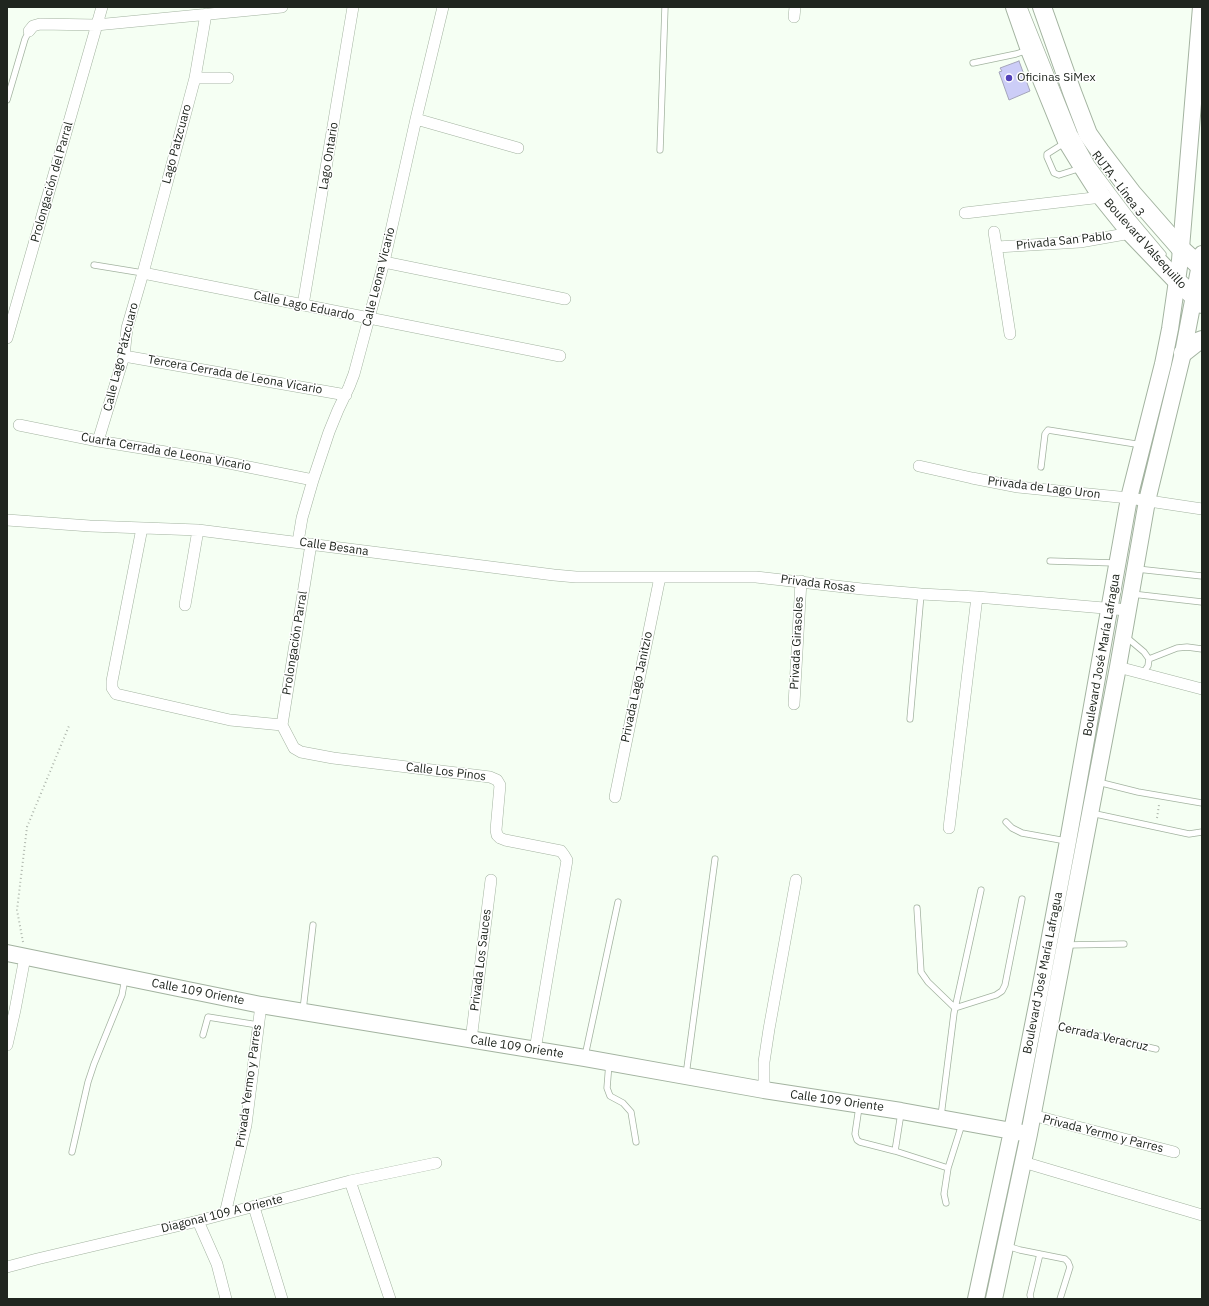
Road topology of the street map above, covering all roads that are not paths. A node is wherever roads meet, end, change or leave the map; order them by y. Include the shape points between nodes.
1 (102, 7) edge
2 (282, 7) edge
3 (353, 7) edge
4 (443, 7) edge
5 (665, 7) edge
6 (1014, 7) edge
7 (1024, 7) edge
8 (1042, 7) edge
9 (1201, 7) edge
10 (206, 14) junction
11 (96, 25) junction
12 (29, 31) joint
13 (1030, 50) junction
14 (973, 63) dead end
15 (1056, 64) dead end
16 (195, 78) junction
17 (228, 78) dead end
18 (7, 100) edge
19 (416, 118) junction
20 (1067, 141) junction
21 (518, 148) dead end
22 (660, 150) dead end
23 (1089, 161) junction
24 (1102, 197) junction
25 (966, 213) dead end
26 (994, 232) dead end
27 (1131, 233) junction
28 (997, 247) junction
29 (384, 262) junction
30 (94, 265) dead end
31 (1189, 272) edge
32 (143, 273) junction
33 (565, 299) dead end
34 (303, 305) junction
35 (369, 319) junction
36 (1010, 334) dead end
37 (7, 338) edge
38 (1202, 340) edge
39 (1183, 353) junction
40 (124, 356) junction
41 (560, 356) dead end
42 (346, 395) junction
43 (19, 425) dead end
44 (98, 441) junction
45 (1142, 445) junction
46 (919, 466) dead end
47 (1041, 467) dead end
48 (313, 480) junction
49 (1129, 498) junction
50 (1147, 501) junction
51 (1202, 509) edge
52 (7, 520) edge
53 (142, 528) junction
54 (198, 530) junction
55 (298, 542) junction
56 (310, 544) junction
57 (1050, 561) dead end
58 (1118, 563) junction
59 (1135, 568) junction
60 (1202, 576) edge
61 (660, 577) junction
62 (800, 581) junction
63 (921, 594) junction
64 (1130, 594) junction
65 (977, 597) junction
66 (1202, 602) edge
67 (185, 605) dead end
68 (1110, 608) junction
69 (1128, 610) junction
70 (1123, 635) junction
71 (1202, 650) edge
72 (1149, 659) junction
73 (1118, 667) junction
74 (1142, 673) junction
75 (1202, 689) edge
76 (794, 704) dead end
77 (910, 719) dead end
78 (282, 725) junction
79 (1096, 782) junction
80 (615, 797) dead end
81 (1202, 803) edge
82 (1090, 813) junction
83 (1006, 822) dead end
84 (949, 828) dead end
85 (1202, 832) edge
86 (1068, 842) junction
87 (715, 859) dead end
88 (491, 880) dead end
89 (796, 880) dead end
90 (981, 890) dead end
91 (1022, 899) dead end
92 (618, 902) dead end
93 (917, 908) dead end
94 (313, 925) dead end
95 (1124, 944) dead end
96 (1065, 945) junction
97 (7, 953) edge
98 (25, 957) junction
99 (126, 978) junction
100 (261, 1005) junction
101 (955, 1008) junction
102 (303, 1012) junction
103 (258, 1025) junction
104 (1050, 1025) junction
105 (203, 1035) dead end
106 (471, 1040) junction
107 (7, 1045) edge
108 (1156, 1049) dead end
109 (534, 1050) junction
110 (585, 1058) junction
111 (609, 1062) junction
112 (685, 1076) junction
113 (764, 1090) junction
114 (860, 1104) junction
115 (901, 1111) junction
116 (1032, 1115) junction
117 (940, 1118) junction
118 (962, 1122) junction
119 (1012, 1131) junction
120 (1029, 1134) junction
121 (636, 1142) dead end
122 (895, 1151) junction
123 (72, 1152) dead end
124 (1174, 1152) dead end
125 (1023, 1162) junction
126 (436, 1163) dead end
127 (948, 1168) junction
128 (350, 1181) junction
129 (946, 1203) dead end
130 (254, 1206) junction
131 (225, 1214) junction
132 (1202, 1214) edge
133 (198, 1221) junction
134 (1005, 1245) junction
135 (1040, 1254) junction
136 (7, 1267) edge
137 (226, 1299) edge
138 (282, 1299) edge
139 (390, 1299) edge
140 (976, 1299) edge
141 (994, 1299) edge
142 (1031, 1299) edge
143 (1060, 1299) edge

1 - 11 street, Prolongación del Parral
2 - 10 street
3 - 34 street, Lago Ontario
4 - 19 street, Calle Leona Vicario
5 - 22 lane
6 - 13 main road, Boulevard Valsequillo
7 - 31 lane via 1074,132 1092,164 1131,216
8 - 31 main road, Boulevard Valsequillo via 1088,134
9 - 31 main road, Boulevard José María Lafragua
10 - 11 street
10 - 16 street, Lago Patzcuaro
11 - 12 street via 40,24 33,26
11 - 37 street, Prolongación del Parral
12 - 18 lane
13 - 14 lane
13 - 20 main road, Boulevard Valsequillo
15 - 23 lane, RUTA - Línea 3
16 - 17 street
16 - 32 street, Lago Patzcuaro
19 - 21 street
19 - 29 street, Calle Leona Vicario
20 - 23 main road, Boulevard Valsequillo
20 - 23 lane via 1047,154 1054,173 1059,176
23 - 24 main road, Boulevard Valsequillo
24 - 25 street
24 - 27 main road, Boulevard Valsequillo
26 - 28 street
27 - 28 street, Privada San Pablo via 1080,242
27 - 31 main road, Boulevard Valsequillo
28 - 36 street
29 - 33 street
29 - 35 street, Calle Leona Vicario
30 - 32 lane
31 - 39 main road, Boulevard José María Lafragua
31 - 45 main road, Boulevard José María Lafragua
32 - 34 street, Calle Lago Eduardo
32 - 40 street, Calle Lago Pátzcuaro via 127,328
34 - 35 street, Calle Lago Eduardo
35 - 41 street, Calle Lago Eduardo
35 - 42 street, Calle Leona Vicario
38 - 39 main road
39 - 50 main road, Boulevard José María Lafragua
40 - 42 street, Tercera Cerrada de Leona Vicario
40 - 44 street, Calle Lago Pátzcuaro
42 - 48 street, Calle Leona Vicario via 329,432
43 - 44 street, Cuarta Cerrada de Leona Vicario
44 - 48 street, Cuarta Cerrada de Leona Vicario via 209,459
45 - 47 lane via 1048,430 1045,434
45 - 49 main road, Boulevard José María Lafragua
46 - 49 street, Privada de Lago Uron via 1018,487
48 - 55 street, Calle Leona Vicario
49 - 50 street, Privada de Lago Uron
49 - 58 main road, Boulevard José María Lafragua
50 - 51 street, Privada de Lago Uron
50 - 59 main road, Boulevard José María Lafragua
52 - 53 street, Calle Besana
53 - 54 street, Calle Besana
53 - 78 street via 112,681 112,688 116,694 230,720
54 - 55 street, Calle Besana
54 - 67 street
55 - 56 street, Calle Besana
56 - 61 street, Calle Besana via 554,575
56 - 78 street, Prolongación Parral
57 - 58 lane
58 - 68 main road, Boulevard José María Lafragua
59 - 60 lane
59 - 64 main road, Boulevard José María Lafragua
61 - 62 street, Privada Rosas via 756,577
61 - 80 street, Privada Lago Janitzio
62 - 63 street, Privada Rosas
62 - 76 street, Privada Girasoles
63 - 65 street, Privada Rosas
63 - 77 lane
64 - 66 lane
64 - 69 main road, Boulevard José María Lafragua
65 - 68 street, Privada Rosas
65 - 84 street
68 - 69 street, Privada Rosas
68 - 86 main road, Boulevard José María Lafragua
69 - 70 main road, Boulevard José María Lafragua
70 - 72 lane
70 - 73 main road, Boulevard José María Lafragua
71 - 72 lane via 1177,648
72 - 74 lane via 1148,666
73 - 74 street
73 - 79 main road, Boulevard José María Lafragua
74 - 75 street
78 - 109 street, Calle Los Pinos via 294,748 301,752 497,780 500,785 497,835 500,838 560,851 564,855 567,860
79 - 81 lane
79 - 82 main road, Boulevard José María Lafragua
82 - 85 lane via 1189,834
82 - 96 main road, Boulevard José María Lafragua
83 - 86 lane via 1022,833
86 - 119 main road, Boulevard José María Lafragua
87 - 112 lane
88 - 106 street, Privada Los Sauces
89 - 113 street via 769,1029 764,1062
90 - 101 lane
91 - 101 lane via 1002,991
92 - 110 lane
93 - 101 lane via 921,972
94 - 102 lane
95 - 96 lane
96 - 104 main road, Boulevard José María Lafragua
97 - 98 main road, Calle 109 Oriente
98 - 99 main road, Calle 109 Oriente
98 - 107 street
99 - 100 main road, Calle 109 Oriente
99 - 123 lane via 122,995 88,1082
100 - 102 main road, Calle 109 Oriente
100 - 103 street, Privada Yermo y Parres
101 - 117 lane
102 - 106 main road, Calle 109 Oriente
103 - 105 lane via 208,1017
103 - 131 street, Privada Yermo y Parres via 246,1125
104 - 108 lane, Cerrada Veracruz
104 - 116 main road, Boulevard José María Lafragua
106 - 109 main road, Calle 109 Oriente
109 - 110 main road, Calle 109 Oriente
110 - 111 main road, Calle 109 Oriente
111 - 112 main road, Calle 109 Oriente
111 - 121 lane via 607,1088 610,1096 623,1103 631,1112
112 - 113 main road, Calle 109 Oriente
113 - 114 main road, Calle 109 Oriente
114 - 115 main road, Calle 109 Oriente
114 - 122 lane via 855,1134 857,1140
115 - 117 main road, Calle 109 Oriente
115 - 122 lane
116 - 120 main road, Boulevard José María Lafragua
116 - 124 street, Privada Yermo y Parres
117 - 118 main road, Calle 109 Oriente
118 - 119 main road, Calle 109 Oriente
118 - 127 lane
119 - 120 main road, Calle 109 Oriente
119 - 140 main road, Boulevard José María Lafragua
120 - 125 main road, Boulevard José María Lafragua
122 - 127 lane
125 - 132 street
125 - 134 main road, Boulevard José María Lafragua
126 - 128 street, Diagonal 109 A Oriente
127 - 129 lane
128 - 130 street, Diagonal 109 A Oriente
128 - 139 street
130 - 131 street, Diagonal 109 A Oriente
130 - 138 street
131 - 133 street, Diagonal 109 A Oriente
133 - 136 street, Diagonal 109 A Oriente
133 - 137 street via 217,1264
134 - 135 lane
134 - 141 main road, Boulevard José María Lafragua
135 - 142 lane
135 - 143 lane via 1065,1259 1070,1266

